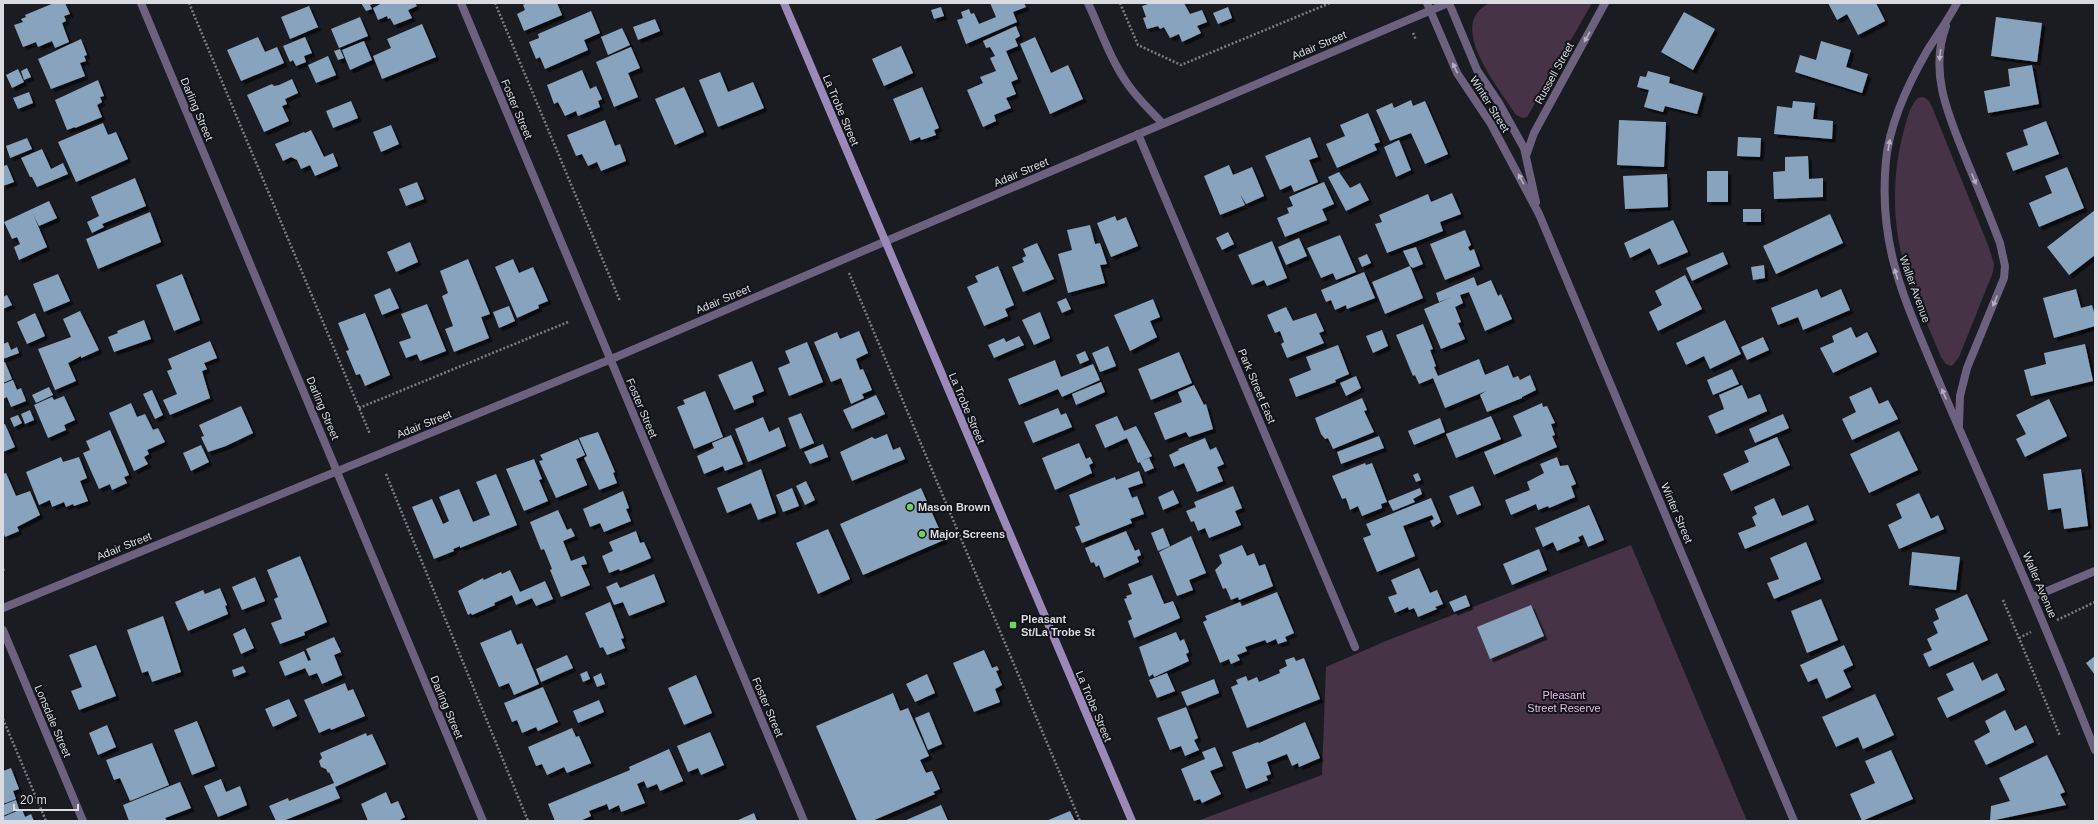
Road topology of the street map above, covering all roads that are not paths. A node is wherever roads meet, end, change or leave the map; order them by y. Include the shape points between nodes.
1 (141, 3) edge
2 (461, 3) edge
3 (784, 3) edge
4 (1088, 3) edge
5 (1449, 3) edge
6 (1605, 3) edge
7 (1957, 3) edge
8 (1429, 7) edge
9 (1949, 17) junction
10 (1162, 124) junction
11 (1138, 134) junction
12 (1526, 156) junction
13 (1539, 214) junction
14 (884, 242) junction
15 (609, 360) junction
16 (1959, 430) junction
17 (337, 471) junction
18 (2095, 571) edge
19 (2033, 597) junction
20 (3, 608) edge
21 (3, 630) edge
22 (1355, 647) dead end
23 (2095, 750) edge
24 (83, 821) edge
25 (483, 821) edge
26 (804, 821) edge
27 (1132, 821) edge
28 (1794, 821) edge

1 - 17 street, Darling Street
2 - 15 street, Foster Street
3 - 14 main road, La Trobe Street
4 - 10 street via 1125,80
5 - 8 street, Adair Street
5 - 12 street, Winter Street via 1477,70 1516,133
6 -> 12 street, Russell Street via 1537,127
7 - 9 street, Waller Avenue
8 - 10 street, Adair Street
13 -> 8 street, Winter Street via 1489,121 1457,73
9 -> 16 street, Waller Avenue via 1942,40 1939,66 1942,94 2000,243 2005,266 2002,284 1963,383
16 -> 9 street, Waller Avenue via 1900,286 1888,243 1884,205 1886,160 1894,124 1925,54
10 - 11 street, Adair Street
11 - 14 street, Adair Street
11 - 22 street, Park Street East
12 - 13 street, Winter Street
13 - 28 street, Winter Street
14 - 15 street, Adair Street
14 - 27 main road, La Trobe Street
15 - 17 street, Adair Street
15 - 26 street, Foster Street
16 - 19 street, Waller Avenue
17 - 20 street, Adair Street
17 - 25 street, Darling Street
18 - 19 street
19 - 23 street, Waller Avenue
21 - 24 street, Lonsdale Street

